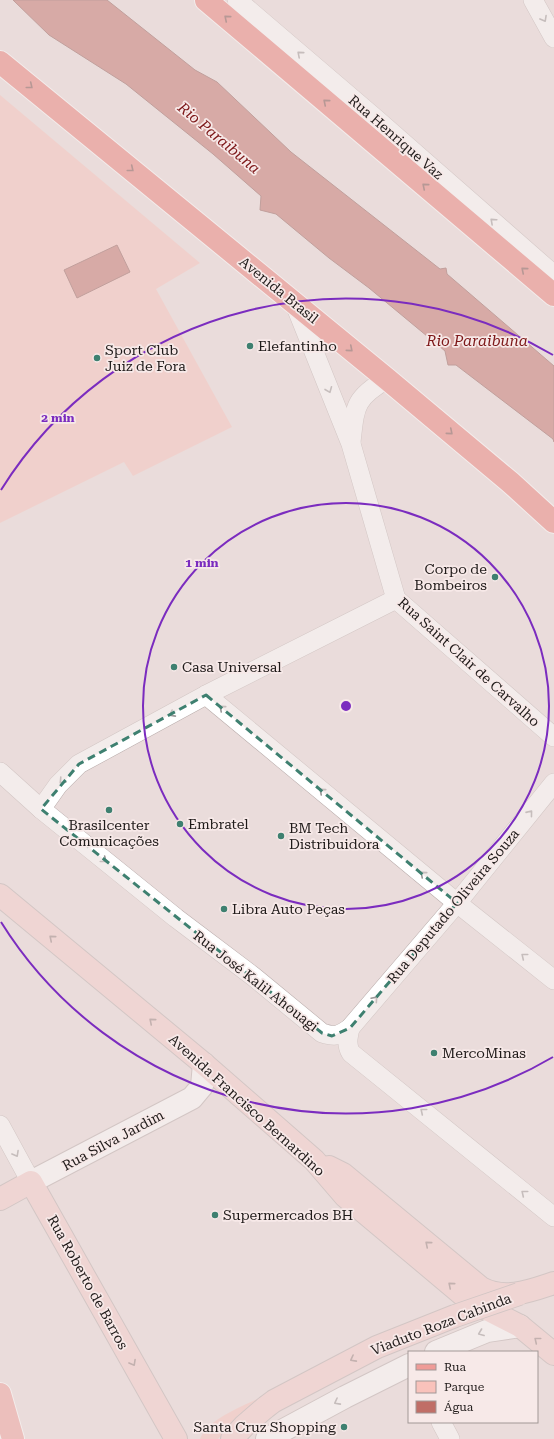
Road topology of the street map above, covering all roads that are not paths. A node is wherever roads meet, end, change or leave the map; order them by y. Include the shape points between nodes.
1 (206, 0) edge
2 (237, 0) edge
3 (533, 0) edge
4 (554, 38) edge
5 (0, 62) edge
6 (554, 275) edge
7 (554, 295) edge
8 (294, 302) junction
9 (387, 379) junction
10 (351, 444) junction
11 (554, 522) edge
12 (396, 599) junction
13 (206, 695) junction
14 (554, 737) edge
15 (0, 772) edge
16 (554, 783) edge
17 (41, 809) junction
18 (0, 895) edge
19 (458, 903) junction
20 (554, 980) edge
21 (350, 1028) junction
22 (204, 1064) junction
23 (0, 1125) edge
24 (314, 1160) junction
25 (31, 1182) junction
26 (0, 1199) edge
27 (554, 1218) edge
28 (554, 1283) edge
29 (519, 1294) junction
30 (520, 1326) junction
31 (440, 1351) edge
32 (554, 1354) edge
33 (408, 1366) edge
34 (0, 1394) edge
35 (442, 1423) edge
36 (13, 1439) edge
37 (176, 1439) edge
38 (232, 1439) edge
39 (267, 1439) edge
40 (450, 1439) edge

7 -> 1 highway
6 -> 2 street, Rua Henrique Vaz
3 -> 4 street
5 -> 8 highway, Avenida Brasil
8 -> 9 highway, Avenida Brasil
8 -> 10 street, Rua Saint Clair de Carvalho
9 - 10 street, Rua Saint Clair de Carvalho via 366,392 355,410
9 -> 11 highway, Avenida Brasil
10 - 12 street, Rua Saint Clair de Carvalho
12 - 13 street
12 - 14 street, Rua Saint Clair de Carvalho
13 -> 17 street via 79,764 58,785
19 -> 13 street
15 - 17 street, Rua José Kalil Ahouagi
19 -> 16 street, Rua Deputado Oliveira Souza
17 -> 21 street, Rua José Kalil Ahouagi via 322,1033 337,1036
22 -> 18 main road, Avenida Francisco Bernardino
20 -> 19 street
21 -> 19 street, Rua Deputado Oliveira Souza
27 -> 21 street via 351,1053 347,1038
22 - 24 main road, Avenida Francisco Bernardino
22 - 25 street, Rua Silva Jardim via 202,1086 192,1098
23 -> 25 street, Rua Roberto de Barros
29 -> 24 main road via 496,1294 481,1288 343,1174
30 -> 24 main road, Avenida Francisco Bernardino via 469,1300 345,1196
25 - 26 main road, Rua Silva Jardim
25 -> 37 main road, Rua Roberto de Barros
28 - 29 main road, Viaduto Roza Cabinda
29 -> 38 main road, Viaduto Roza Cabinda, bridge via 377,1347 266,1407
30 -> 31 street via 487,1331
32 -> 30 main road, Avenida Francisco Bernardino
33 -> 39 street
34 - 36 main road
35 - 40 street

